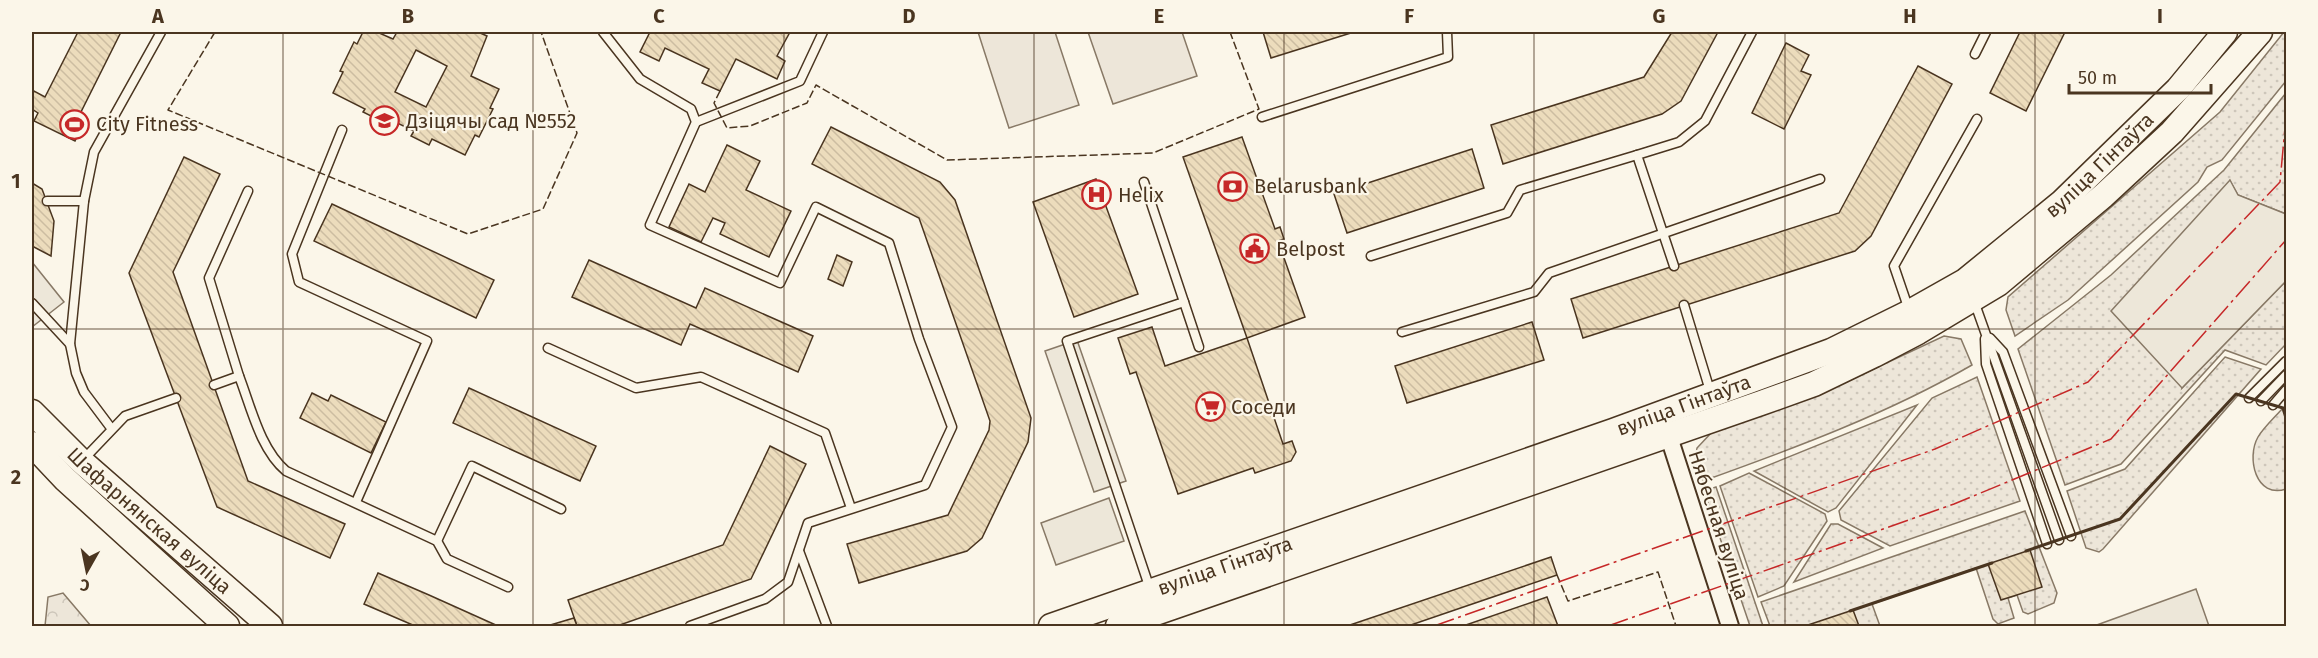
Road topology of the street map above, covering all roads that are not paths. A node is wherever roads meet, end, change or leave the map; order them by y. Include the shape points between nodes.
1 (161, 32) edge
2 (603, 32) edge
3 (823, 32) edge
4 (1447, 32) edge
5 (1752, 32) edge
6 (1986, 32) edge
7 (2225, 32) edge
8 (2260, 32) edge
9 (1975, 54) dead end
10 (1262, 117) dead end
11 (1977, 119) dead end
12 (696, 122) junction
13 (342, 130) dead end
14 (1637, 155) junction
15 (1820, 180) dead end
16 (1144, 182) dead end
17 (248, 190) dead end
18 (47, 201) dead end
19 (84, 201) junction
20 (1663, 232) junction
21 (1371, 256) dead end
22 (1674, 266) dead end
23 (1969, 291) junction
24 (1184, 302) junction
25 (32, 303) edge
26 (1684, 305) dead end
27 (1914, 322) junction
28 (1402, 332) dead end
29 (1985, 333) junction
30 (70, 344) junction
31 (1199, 347) dead end
32 (548, 348) dead end
33 (2286, 361) edge
34 (2286, 375) edge
35 (239, 376) junction
36 (213, 385) dead end
37 (2286, 390) edge
38 (1711, 394) junction
39 (176, 398) dead end
40 (2249, 398) dead end
41 (2260, 401) dead end
42 (2272, 405) dead end
43 (32, 412) edge
44 (1661, 413) junction
45 (111, 428) junction
46 (1669, 437) junction
47 (32, 444) edge
48 (73, 470) junction
49 (356, 502) junction
50 (851, 508) junction
51 (561, 509) dead end
52 (2071, 536) dead end
53 (2059, 540) dead end
54 (437, 542) junction
55 (2048, 544) dead end
56 (799, 551) junction
57 (508, 587) dead end
58 (1154, 602) junction
59 (227, 627) edge
60 (270, 627) edge
61 (690, 627) edge
62 (827, 627) edge
63 (1052, 627) edge
64 (1118, 627) edge
65 (1730, 627) edge

1 - 19 lane via 94,152
2 - 12 lane via 640,80 692,109
3 - 12 lane via 800,81
4 - 10 lane via 1448,57
5 - 14 lane via 1705,121 1679,142
6 - 9 lane
7 - 23 main road, вуліца Гінтаўта via 2178,89 2131,137
8 - 23 main road, вуліца Гінтаўта via 2172,132 2059,234 1998,284
11 - 27 lane via 1894,266
12 - 50 lane via 650,225 780,283 816,207 889,243 951,427 925,485
13 - 49 lane via 292,254 299,282 427,341
14 - 20 lane
14 - 21 lane via 1520,190 1507,213
15 - 20 lane
16 - 24 lane
17 - 35 lane via 209,278
18 - 19 lane
19 - 30 lane
20 - 22 lane
20 - 28 lane via 1549,273 1534,292
23 - 27 main road, вуліца Гінтаўта
23 - 29 lane
24 - 31 lane
24 - 58 lane via 1067,342
25 - 30 lane
26 - 38 lane
27 - 38 main road, вуліца Гінтаўта
27 - 46 main road, вуліца Гінтаўта via 1814,384
29 - 52 lane via 2003,352
29 - 53 lane
29 - 55 lane via 1986,364
30 - 45 lane via 84,392
32 - 50 lane via 636,388 701,377 825,433
33 - 40 lane
34 - 41 lane
35 - 36 lane
35 - 49 lane via 275,461 286,471
37 - 42 lane
38 - 44 main road, вуліца Гінтаўта
39 - 45 lane via 125,416
43 - 48 main road, Шафарнянская вуліца
44 - 46 main road
44 - 58 main road, вуліца Гінтаўта
45 - 48 lane
46 - 58 main road, вуліца Гінтаўта
46 - 65 street, Нябесная вуліца
47 - 48 main road, Шафарнянская вуліца
48 - 59 main road, Шафарнянская вуліца
48 - 60 main road, Шафарнянская вуліца
49 - 54 lane
50 - 56 lane via 807,523
51 - 54 lane via 472,466
54 - 57 lane via 447,559
56 - 61 lane via 788,582 765,599
56 - 62 lane
58 - 63 main road, вуліца Гінтаўта
58 - 64 main road, вуліца Гінтаўта

